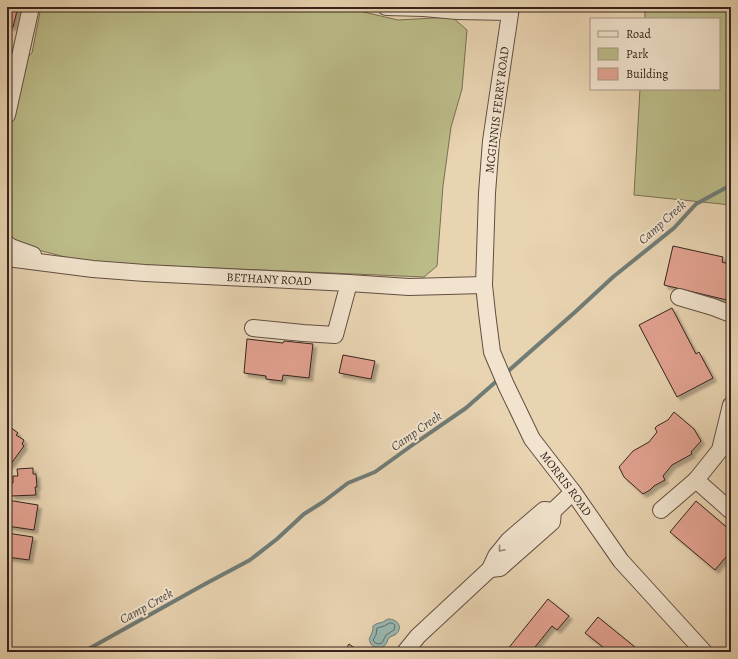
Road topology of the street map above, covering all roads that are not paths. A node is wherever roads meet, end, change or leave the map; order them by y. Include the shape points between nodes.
1 (31, 7) edge
2 (386, 7) edge
3 (511, 10) edge
4 (7, 115) edge
5 (7, 244) edge
6 (7, 258) edge
7 (55, 264) junction
8 (349, 283) junction
9 (484, 285) junction
10 (678, 297) dead end
11 (731, 314) edge
12 (253, 328) dead end
13 (731, 405) edge
14 (696, 480) junction
15 (573, 492) junction
16 (730, 509) edge
17 (661, 510) dead end
18 (405, 652) edge
19 (704, 652) edge

1 - 4 street
2 - 3 street via 458,11
3 - 9 street, MCGINNIS FERRY ROAD via 491,141
5 - 7 street, BETHANY ROAD
6 - 7 street, BETHANY ROAD
7 - 8 street, BETHANY ROAD via 130,272
8 - 9 street, BETHANY ROAD via 409,287
8 - 12 street via 335,335
9 - 15 street, MORRIS ROAD via 492,352 506,385 532,439
10 - 11 street
13 - 14 street via 720,450
14 - 16 street
14 - 17 street
15 - 18 street via 553,511 552,522 526,535 500,568 490,569 418,636
15 - 19 street, MORRIS ROAD via 621,561

